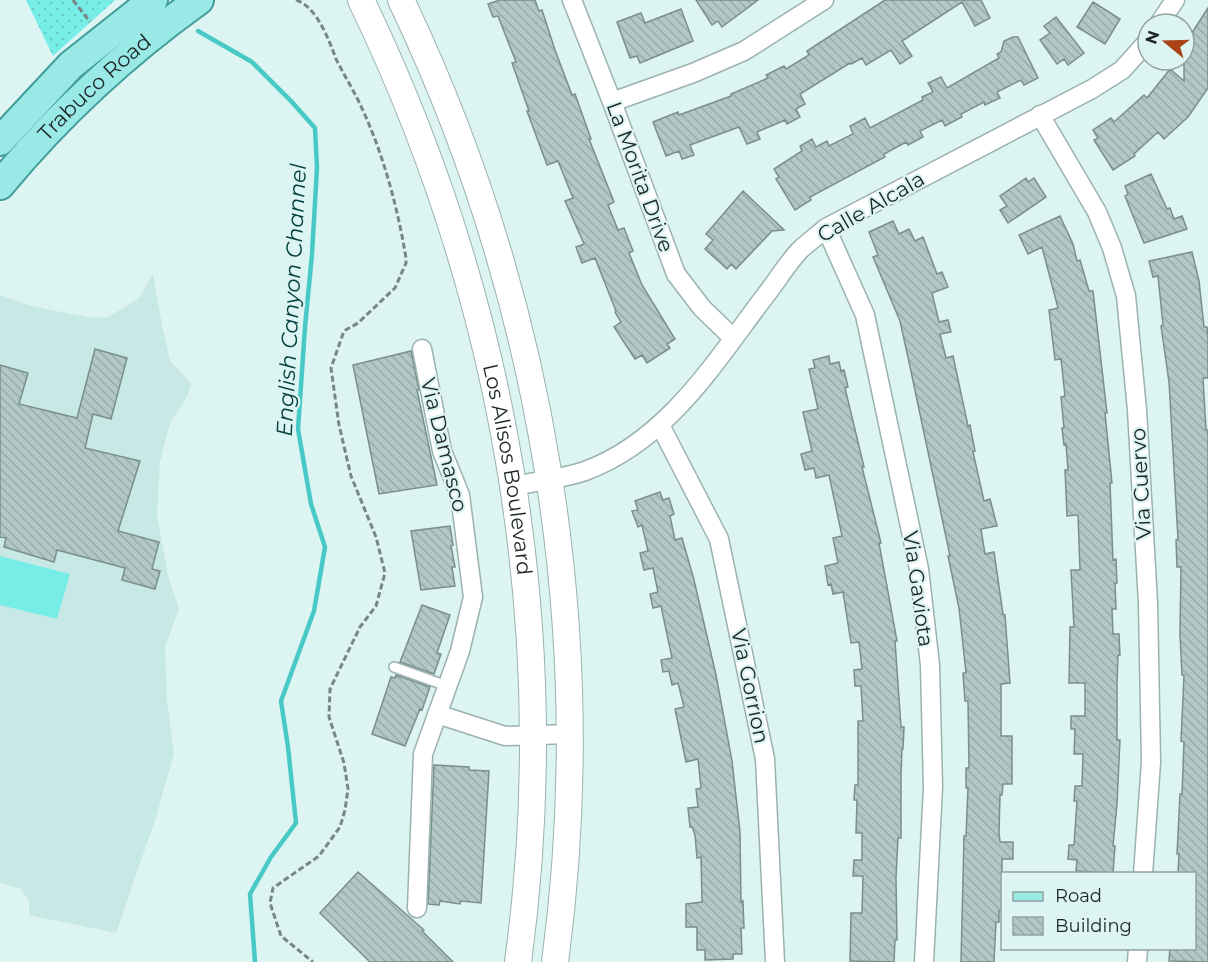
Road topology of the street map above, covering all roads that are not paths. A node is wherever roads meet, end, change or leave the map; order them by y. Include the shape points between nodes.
1 (153, 0) edge
2 (199, 0) edge
3 (361, 0) edge
4 (401, 0) edge
5 (572, 0) edge
6 (824, 0) edge
7 (1136, 54) edge
8 (612, 102) junction
9 (1040, 115) junction
10 (0, 141) edge
11 (0, 185) edge
12 (826, 228) junction
13 (733, 338) junction
14 (422, 349) dead end
15 (660, 425) junction
16 (550, 479) junction
17 (514, 486) junction
18 (394, 667) dead end
19 (447, 686) junction
20 (436, 714) junction
21 (533, 735) junction
22 (570, 735) junction
23 (1143, 872) edge
24 (417, 908) dead end
25 (518, 962) edge
26 (555, 962) edge
27 (775, 962) edge
28 (924, 962) edge

1 - 10 main road, Trabuco Road via 71,65
2 - 11 main road, Trabuco Road via 82,97
3 - 17 main road, Los Alisos Boulevard via 420,134 451,220 486,347
4 - 16 main road, Los Alisos Boulevard via 457,129 496,242 523,344
5 - 8 street, La Morita Drive
6 - 8 street via 744,51
7 - 9 street, Calle Alcala via 1122,70 1092,89
8 - 13 street, La Morita Drive via 676,274 702,308
9 - 12 street, Calle Alcala
9 - 23 street, Via Cuervo via 1097,212 1125,296 1137,410 1148,603 1151,762
12 - 13 street, Calle Alcala via 800,250
12 - 28 street, Via Gaviota via 865,315 919,569 930,665 933,787
13 - 15 street, Calle Alcala via 699,384
14 - 19 street, Via Damasco via 442,451 460,495 473,597
15 - 16 street, Calle Alcala via 615,457 587,470
15 - 27 street, Via Gorrion via 719,539 765,759
16 - 17 street, Calle Alcala
16 - 22 main road, Los Alisos Boulevard via 567,648
17 - 21 main road, Los Alisos Boulevard via 525,575
18 - 19 lane
19 - 20 street, Via Damasco
20 - 21 street via 505,736
20 - 24 street, Via Damasco via 423,754
21 - 22 street
21 - 25 main road, Los Alisos Boulevard via 529,860
22 - 26 main road, Los Alisos Boulevard

